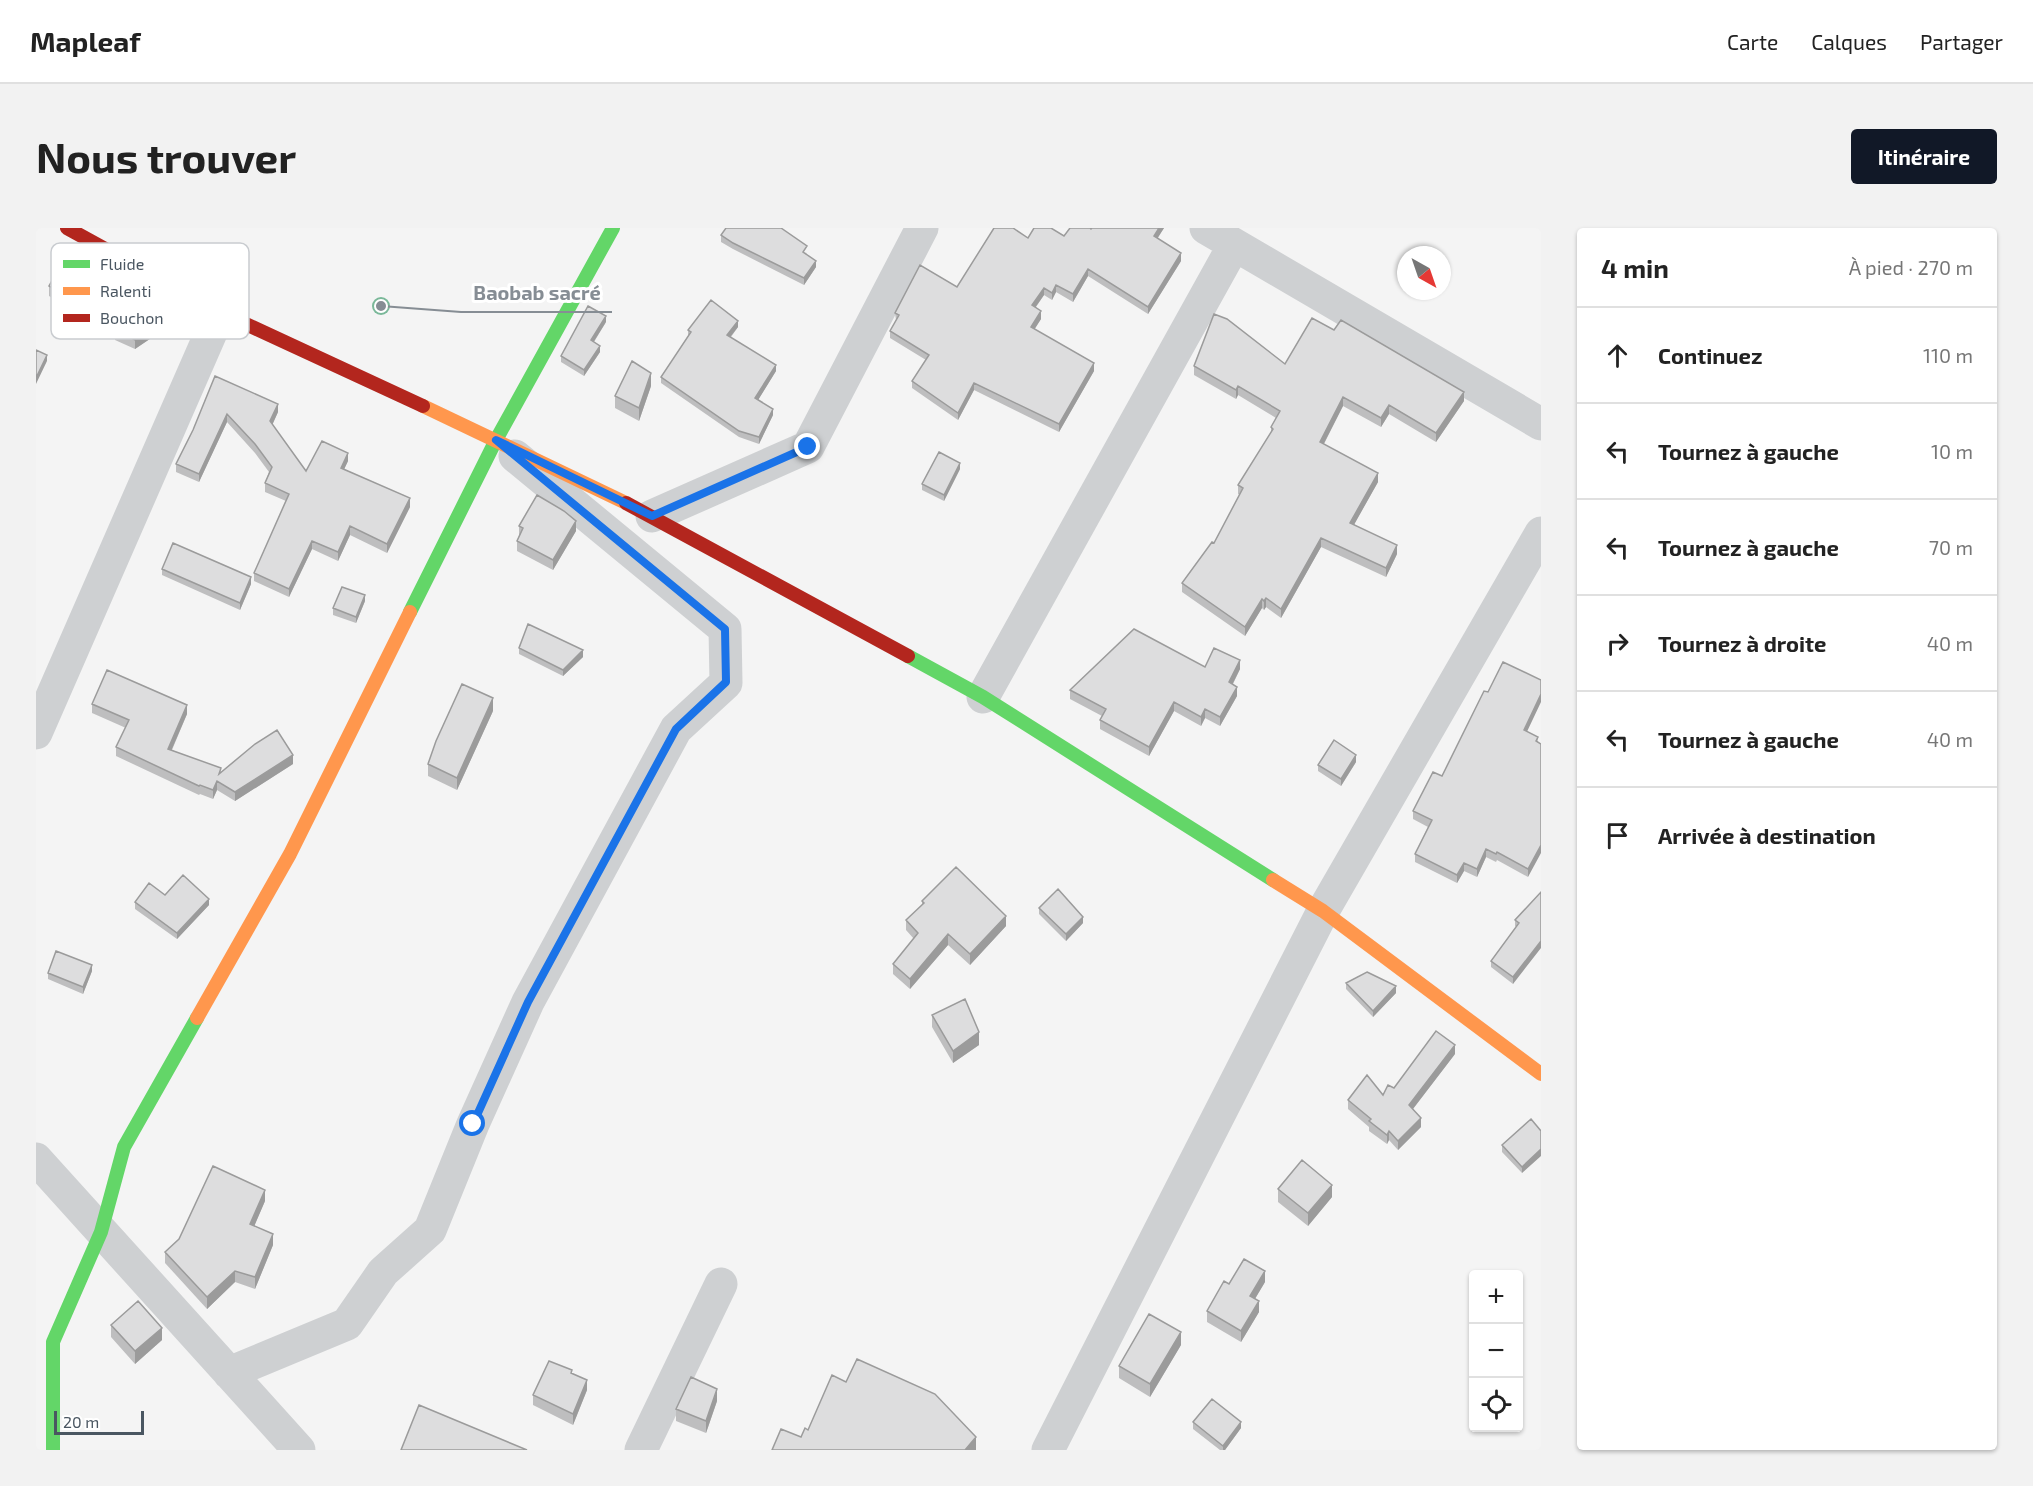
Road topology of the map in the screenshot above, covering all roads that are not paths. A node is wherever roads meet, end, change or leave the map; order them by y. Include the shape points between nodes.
1 (67, 228) edge
2 (613, 228) edge
3 (922, 228) edge
4 (1206, 228) edge
5 (94, 243) edge
6 (1234, 245) junction
7 (249, 325) edge
8 (208, 339) edge
9 (1541, 424) edge
10 (496, 440) junction
11 (652, 516) junction
12 (1541, 533) edge
13 (983, 697) junction
14 (36, 733) edge
15 (1323, 911) junction
16 (1541, 1074) edge
17 (36, 1159) edge
18 (100, 1232) junction
19 (721, 1284) dead end
20 (229, 1373) junction
21 (53, 1450) edge
22 (299, 1450) edge
23 (641, 1450) edge
24 (1048, 1450) edge

1 - 5 street
2 - 10 street
3 - 11 street via 808,447
4 - 6 street
6 - 9 street
6 - 13 street
7 - 10 street
8 - 14 street
10 - 11 street
10 - 18 street via 290,854 124,1147
10 - 20 street via 725,629 726,682 676,729 528,1002 430,1230 383,1272 347,1324
11 - 13 street
12 - 15 street
13 - 15 street
15 - 16 street
15 - 24 street
17 - 18 street
18 - 20 street
18 - 21 street via 52,1342
19 - 23 street
20 - 22 street

